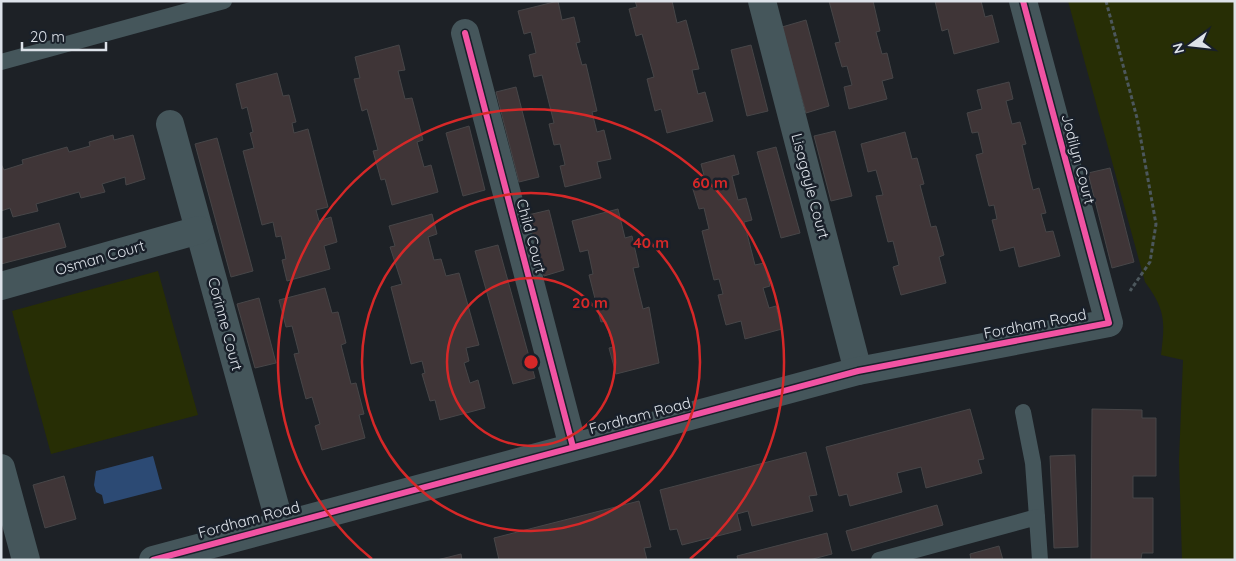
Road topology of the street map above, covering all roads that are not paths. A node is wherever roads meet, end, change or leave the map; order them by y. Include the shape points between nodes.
1 (224, 1) edge
2 (762, 1) edge
3 (1023, 1) edge
4 (202, 4) edge
5 (465, 33) dead end
6 (1, 62) edge
7 (170, 124) dead end
8 (199, 230) junction
9 (1, 286) edge
10 (1109, 323) joint
11 (858, 371) junction
12 (1023, 412) dead end
13 (573, 446) junction
14 (1, 468) edge
15 (1037, 517) junction
16 (280, 524) junction
17 (26, 560) edge
18 (154, 560) edge
19 (879, 560) edge
20 (1040, 560) edge

1 - 4 lane
2 - 11 street, Lisagayle Court
3 - 10 street, Jodilyn Court
4 - 6 lane
5 - 13 street, Child Court
7 - 8 street, Corinne Court
8 - 9 street, Osman Court
8 - 16 street, Corinne Court
10 - 11 street, Fordham Road
11 - 13 street, Fordham Road
12 - 15 lane via 1033,463
13 - 16 street, Fordham Road
14 - 17 street
15 - 19 lane
15 - 20 lane
16 - 18 street, Fordham Road

